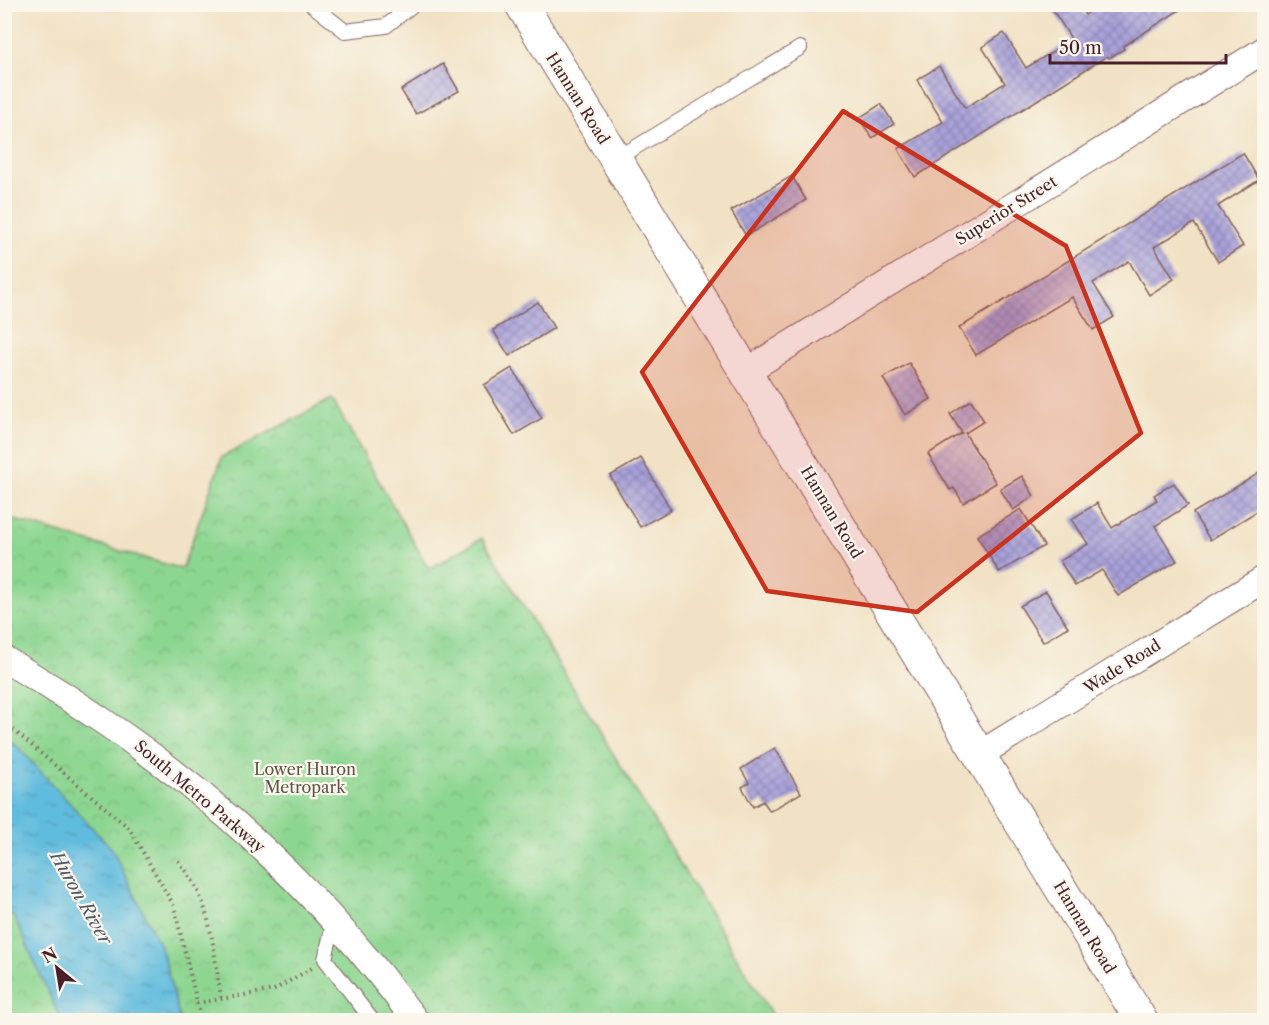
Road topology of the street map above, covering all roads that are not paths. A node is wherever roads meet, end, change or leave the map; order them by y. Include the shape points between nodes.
1 (310, 4) edge
2 (414, 4) edge
3 (521, 4) edge
4 (800, 48) dead end
5 (1264, 50) edge
6 (616, 159) junction
7 (747, 370) junction
8 (1264, 579) edge
9 (4, 659) edge
10 (980, 754) junction
11 (334, 919) junction
12 (372, 1020) edge
13 (415, 1020) edge
14 (1141, 1020) edge

1 - 2 lane via 345,31 386,26
3 - 6 street, Hannan Road
4 - 6 lane
5 - 7 street, Superior Street
6 - 7 street, Hannan Road
7 - 10 street, Hannan Road
8 - 10 street, Wade Road
9 - 11 street, South Metro Parkway via 65,695 165,764 256,840
10 - 14 street, Hannan Road
11 - 12 lane via 325,959
11 - 13 street, South Metro Parkway

